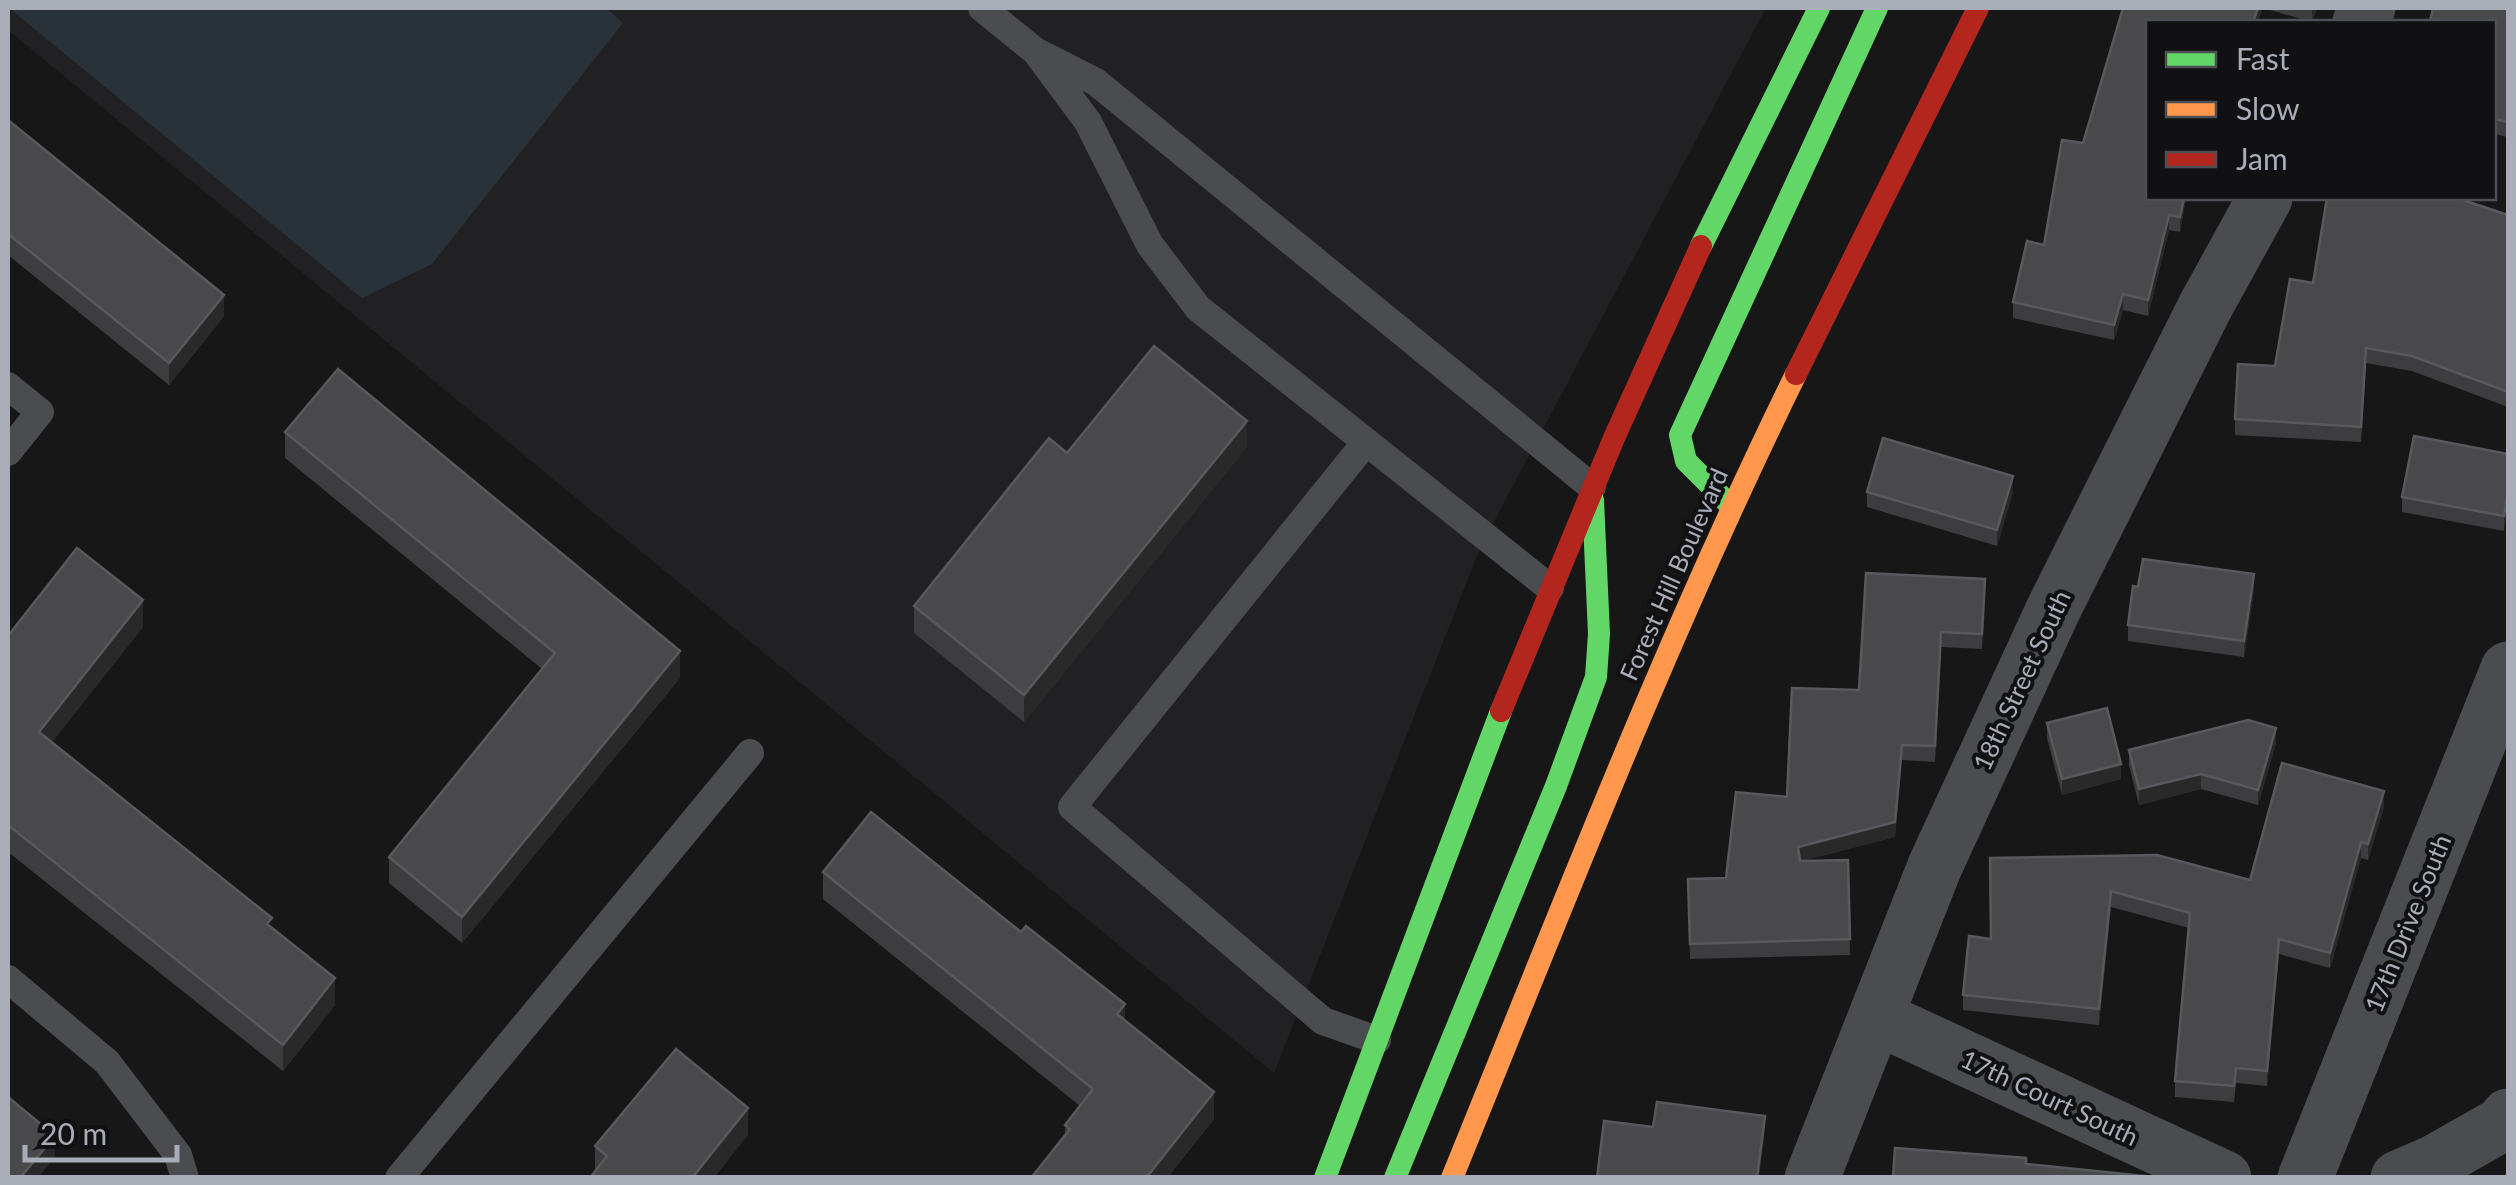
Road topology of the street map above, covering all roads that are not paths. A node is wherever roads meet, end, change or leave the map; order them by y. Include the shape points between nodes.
1 (982, 8) edge
2 (1820, 8) edge
3 (1877, 8) edge
4 (1978, 8) edge
5 (1036, 51) junction
6 (2263, 200) edge
7 (8, 386) edge
8 (1366, 442) junction
9 (8, 452) edge
10 (1592, 487) junction
11 (1730, 506) junction
12 (1550, 588) junction
13 (2508, 669) edge
14 (750, 753) dead end
15 (8, 979) edge
16 (1876, 1017) junction
17 (1377, 1040) junction
18 (2508, 1116) edge
19 (185, 1178) edge
20 (398, 1178) edge
21 (1325, 1178) edge
22 (1395, 1178) edge
23 (1452, 1178) edge
24 (1812, 1178) edge
25 (2224, 1178) edge
26 (2305, 1178) edge
27 (2398, 1178) edge

1 - 5 lane
2 - 10 main road via 1766,109
3 - 11 main road via 1680,435 1686,460
4 - 11 main road, Forest Hill Boulevard
5 - 8 lane via 1088,122 1150,245 1198,308
5 - 10 lane via 1096,82
6 - 16 street, 18th Street South via 2054,608 1936,866
7 - 9 lane via 40,412
8 - 12 lane
8 - 17 lane via 1072,808 1322,1021
10 - 12 main road
10 - 22 main road via 1596,677
11 - 23 main road, Forest Hill Boulevard
12 - 17 main road
13 - 26 street, 17th Drive South
14 - 20 lane
15 - 19 lane via 107,1062 178,1156
16 - 24 street, 18th Street South
16 - 25 street, 17th Court South
17 - 21 main road
18 - 27 street

